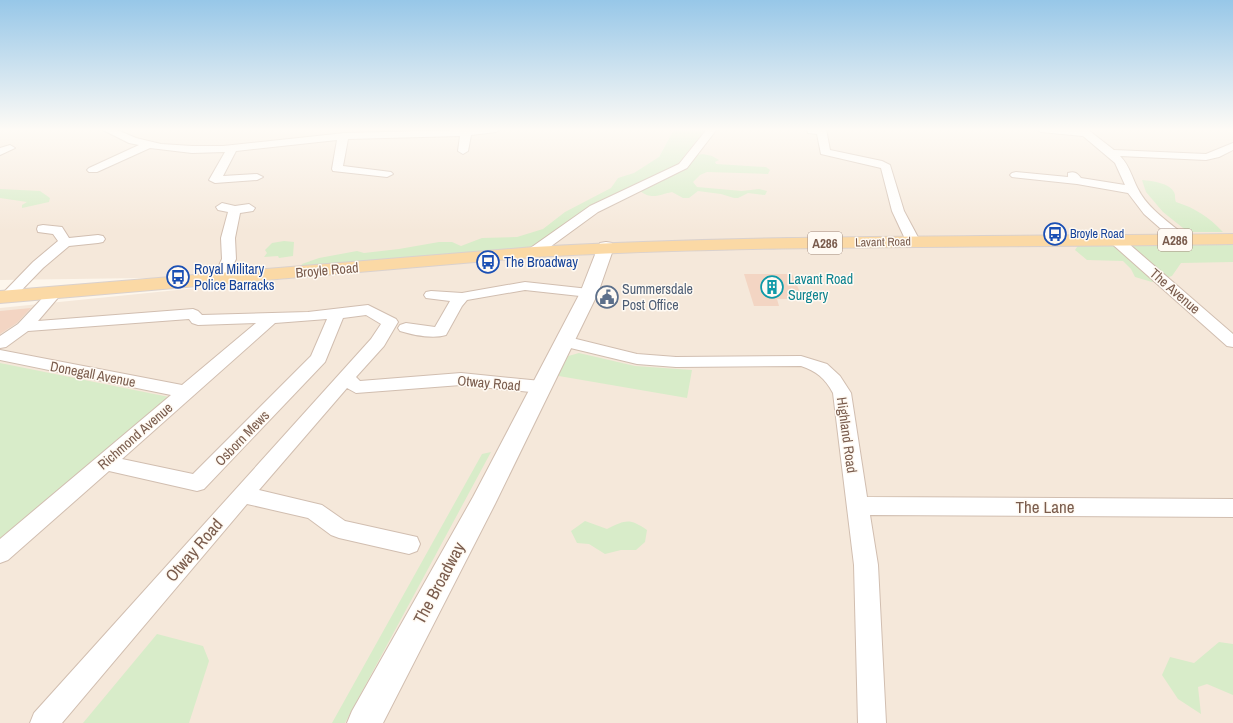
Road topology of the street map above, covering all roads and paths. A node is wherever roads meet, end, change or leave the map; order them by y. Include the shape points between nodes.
1 (108, 163) edge
2 (224, 163) edge
3 (338, 163) edge
4 (686, 163) edge
5 (873, 163) edge
6 (1121, 163) edge
7 (92, 170) dead end
8 (386, 174) dead end
9 (1016, 175) dead end
10 (257, 177) dead end
11 (877, 190) dead end
12 (1132, 190) junction
13 (893, 192) junction
14 (249, 208) dead end
15 (42, 229) dead end
16 (98, 239) dead end
17 (1233, 239) edge
18 (1116, 240) junction
19 (1182, 240) junction
20 (913, 241) junction
21 (65, 242) junction
22 (606, 248) junction
23 (534, 252) junction
24 (220, 279) junction
25 (55, 293) junction
26 (589, 293) junction
27 (431, 295) dead end
28 (3, 297) edge
29 (462, 297) junction
30 (337, 314) junction
31 (270, 319) junction
32 (24, 327) junction
33 (406, 328) dead end
34 (564, 341) junction
35 (1233, 342) edge
36 (0, 343) edge
37 (0, 355) edge
38 (346, 378) junction
39 (541, 387) junction
40 (186, 392) junction
41 (104, 462) junction
42 (243, 494) junction
43 (857, 506) junction
44 (1233, 508) edge
45 (409, 544) dead end
46 (0, 553) edge
47 (44, 723) edge
48 (364, 723) edge
49 (872, 723) edge

1 - 7 street
2 - 10 street via 215,180
3 - 8 street via 337,169
4 - 23 street via 594,209
5 - 13 street via 886,167
6 - 12 street
9 - 12 street via 1075,178
11 - 13 street
12 - 19 street via 1148,211
13 - 20 street via 898,211
14 - 24 street via 228,209 229,259
15 - 21 street via 60,225
16 - 21 street
17 - 19 main road, Lavant Road / A286
18 - 19 main road, Lavant Road / A286
18 - 20 main road, Lavant Road / A286
18 - 35 street, The Avenue
20 - 22 main road, Lavant Road / A286
21 - 28 street
22 - 23 main road, Lavant Road / A286
22 - 26 street, The Broadway
23 - 24 main road, Broyle Road / A286
24 - 25 main road, Broyle Road / A286
25 - 28 main road, Broyle Road / A286
25 - 32 street
26 - 29 street via 525,286 500,288
26 - 34 street, The Broadway
27 - 29 street
29 - 33 street via 455,304 440,332
30 - 31 street, Otway Road
30 - 38 street, Otway Road via 368,310 390,322 378,342
30 - 41 street, Osborn Mews via 319,358 197,483
31 - 32 street, Otway Road via 198,320 193,314
31 - 40 street, Richmond Avenue
32 - 36 street
34 - 39 street, The Broadway
34 - 43 street, Highland Road via 637,359 676,362 801,361 819,366 834,378 842,393
37 - 40 street, Donegall Avenue
38 - 39 street, Otway Road via 356,387 460,379
38 - 42 street, Otway Road
39 - 48 street, The Broadway via 482,504
40 - 41 street, Richmond Avenue
41 - 46 street, Richmond Avenue
42 - 45 street via 314,511 339,529
42 - 47 street, Otway Road
43 - 44 street, The Lane
43 - 49 street, Highland Road via 866,565

